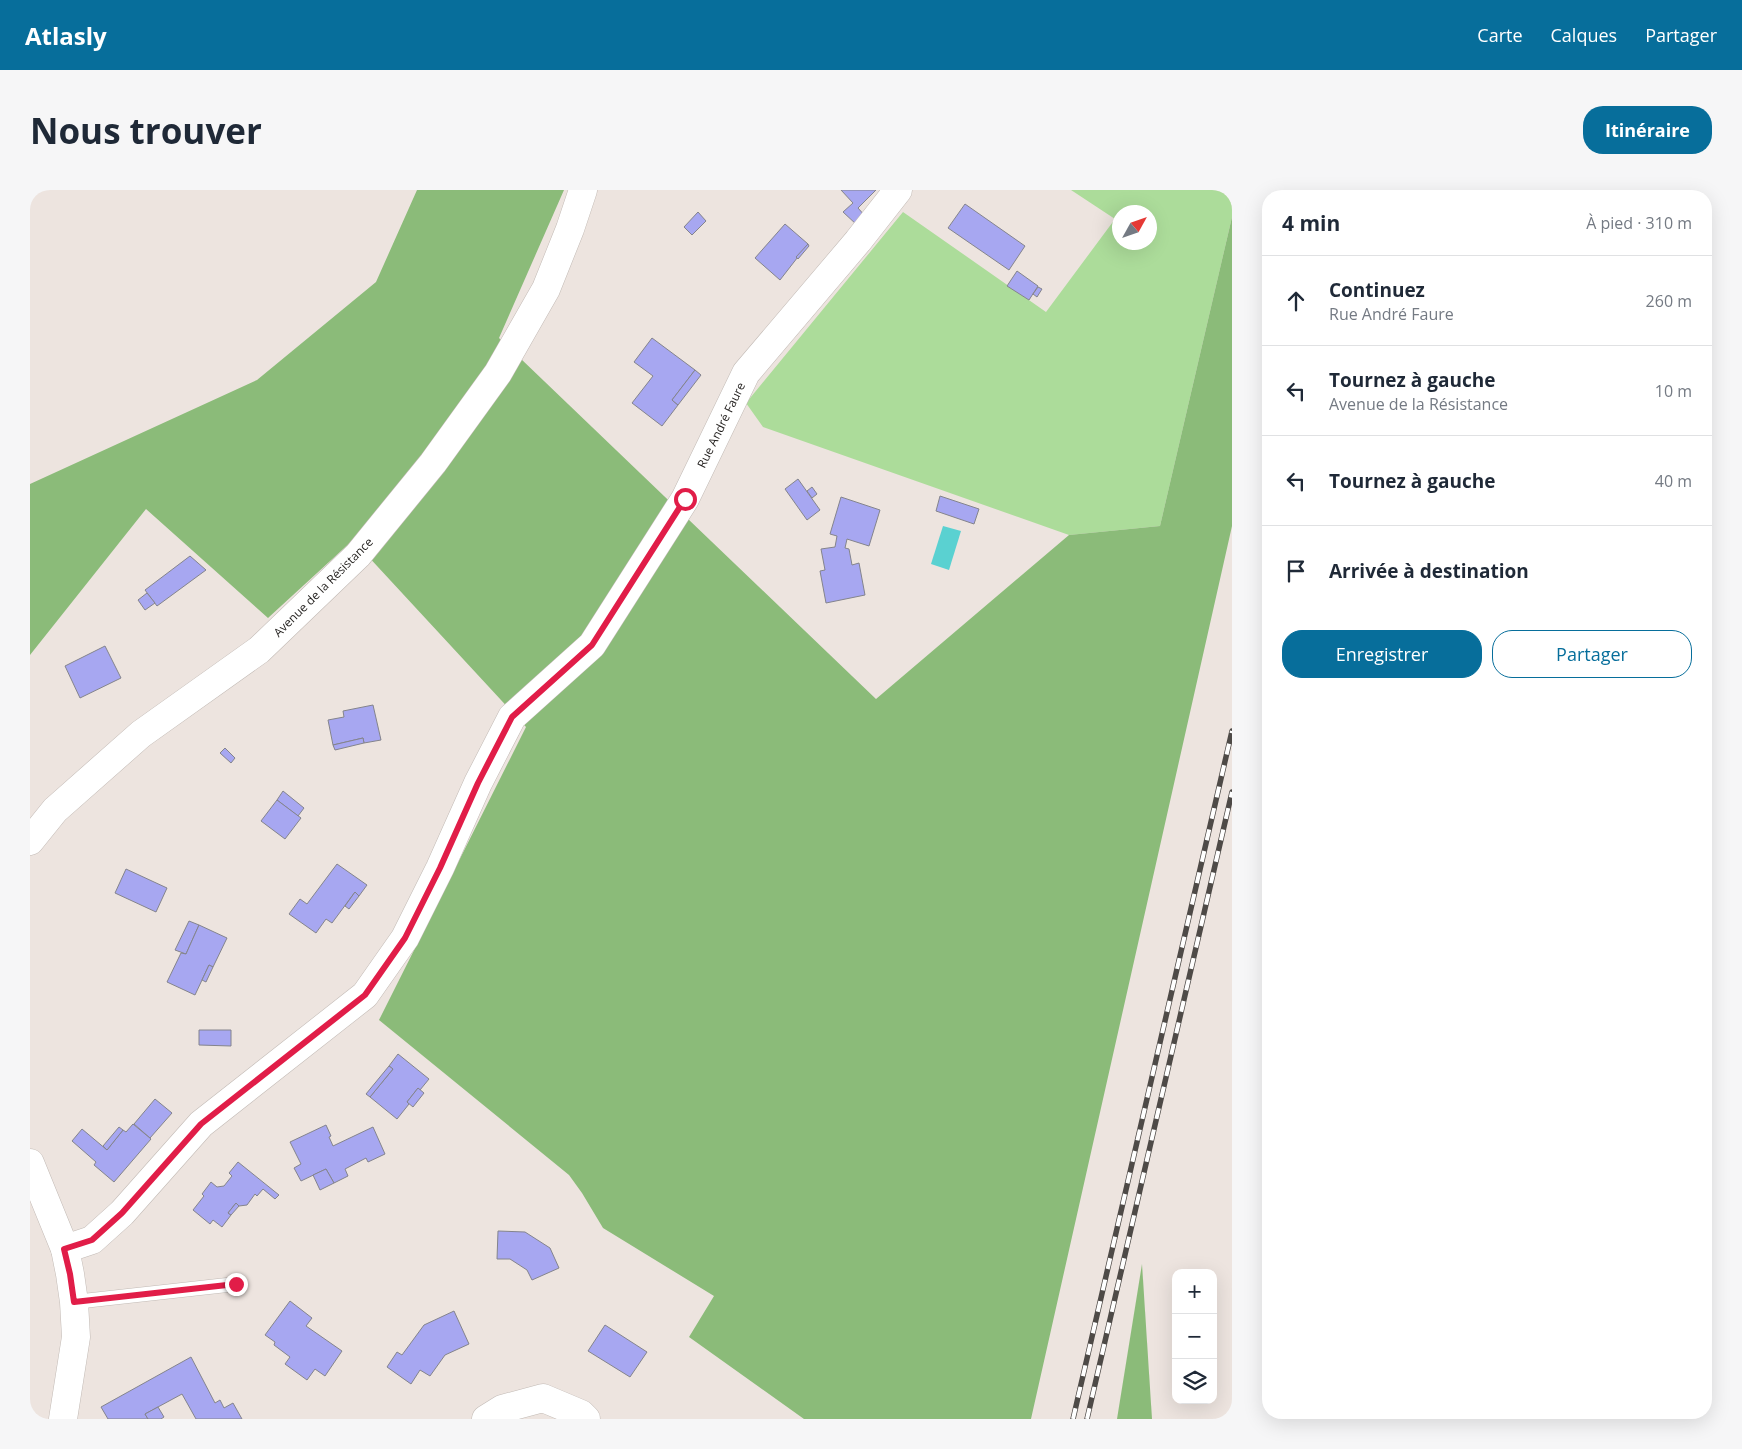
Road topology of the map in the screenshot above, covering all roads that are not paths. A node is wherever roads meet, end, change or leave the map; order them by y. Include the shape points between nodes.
1 (583, 190) edge
2 (898, 190) edge
3 (30, 841) edge
4 (30, 1163) edge
5 (64, 1249) junction
6 (236, 1284) dead end
7 (74, 1302) junction
8 (63, 1419) edge
9 (486, 1419) edge
10 (586, 1419) edge

1 - 3 street, Avenue de la Résistance via 546,289 498,373 433,462 358,555 259,650 141,734 55,810
2 - 5 street, Rue André Faure via 746,373 685,499 592,645 512,717 405,938 365,995 201,1124 122,1213 92,1240
4 - 5 street
5 - 7 street
6 - 7 lane
7 - 8 street via 76,1337
9 - 10 street via 502,1409 543,1398

